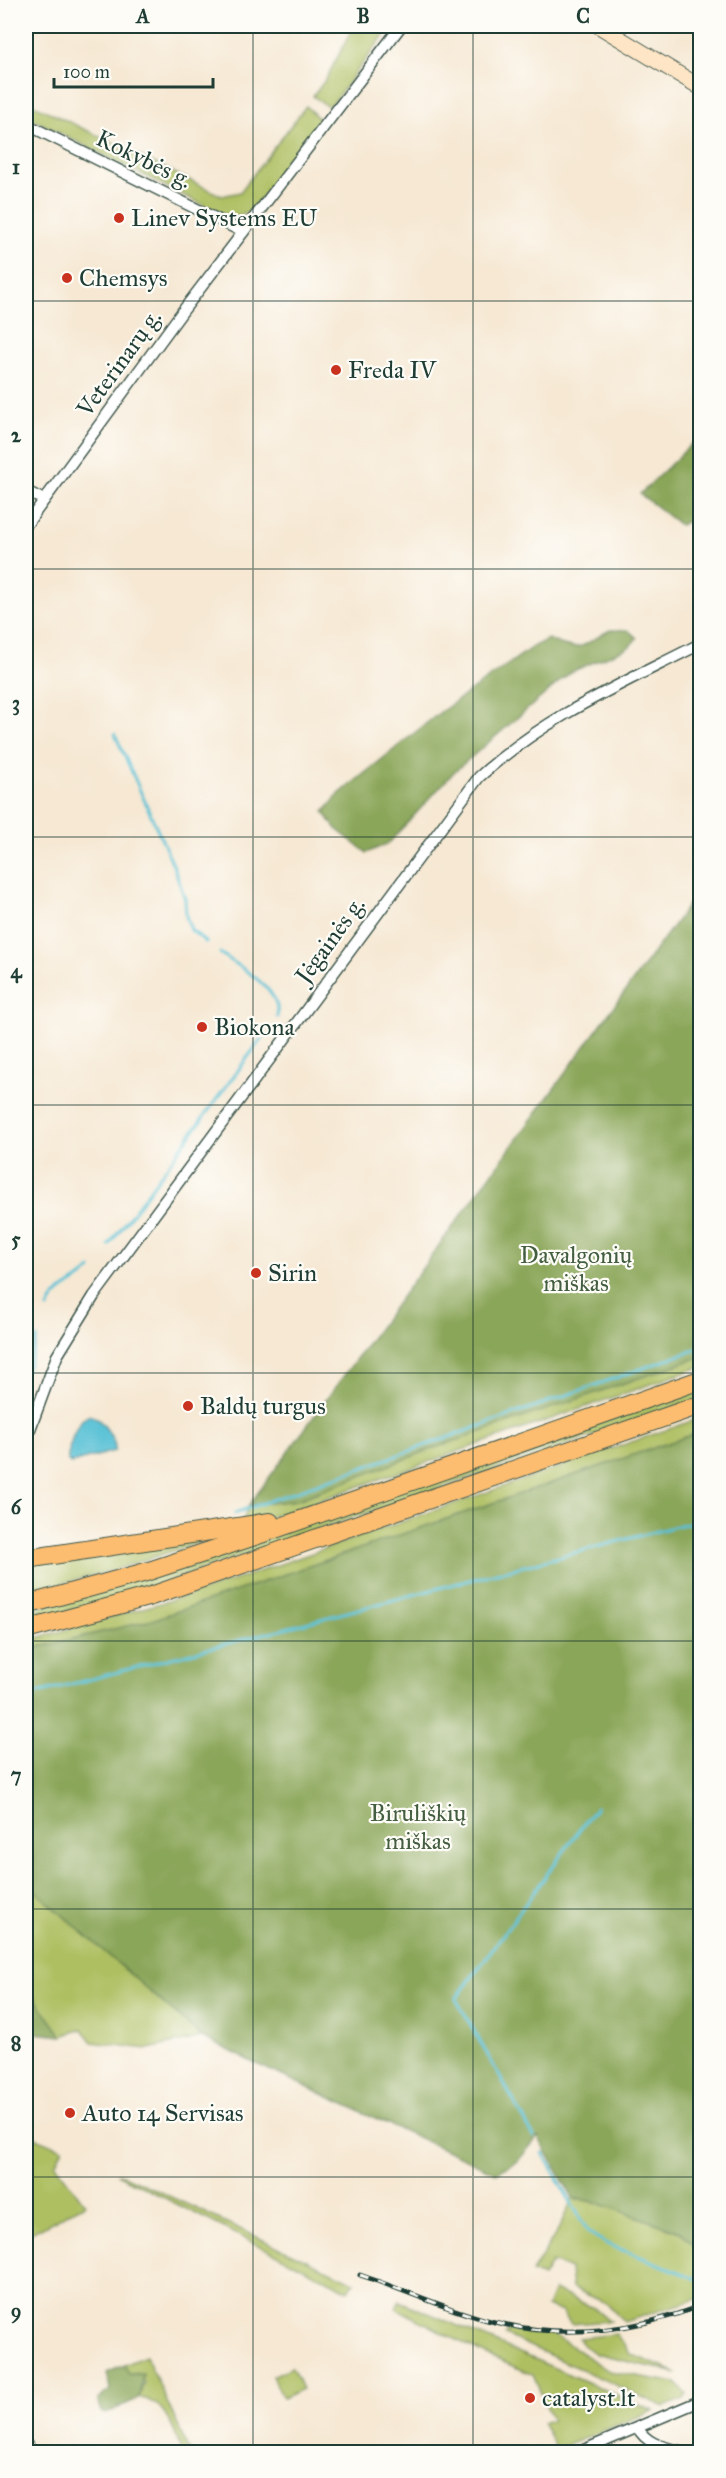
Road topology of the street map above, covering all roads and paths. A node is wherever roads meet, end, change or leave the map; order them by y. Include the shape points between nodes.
1 (401, 26) edge
2 (598, 26) edge
3 (700, 87) edge
4 (26, 124) edge
5 (243, 232) junction
6 (26, 491) edge
7 (44, 500) junction
8 (26, 525) edge
9 (700, 644) edge
10 (700, 1380) edge
11 (700, 1405) edge
12 (26, 1440) edge
13 (310, 1516) junction
14 (26, 1559) edge
15 (26, 1605) edge
16 (26, 1630) edge
17 (700, 2401) edge
18 (638, 2428) junction
19 (26, 2446) edge
20 (29, 2452) edge
21 (579, 2452) edge
22 (683, 2452) edge

1 - 5 street, Veterinarų g.
2 - 3 main road
4 - 5 street, Kokybės g.
5 - 7 street, Veterinarų g.
6 - 7 street
7 - 8 street, Veterinarų g.
9 - 12 street, Jėgainės g. via 564,713 531,733 479,777 94,1296 57,1356
10 - 13 highway
11 - 16 highway via 152,1596
13 - 14 highway
13 - 15 highway via 147,1572
17 - 18 street
18 - 21 street
18 - 22 street via 650,2443
19 - 20 street

